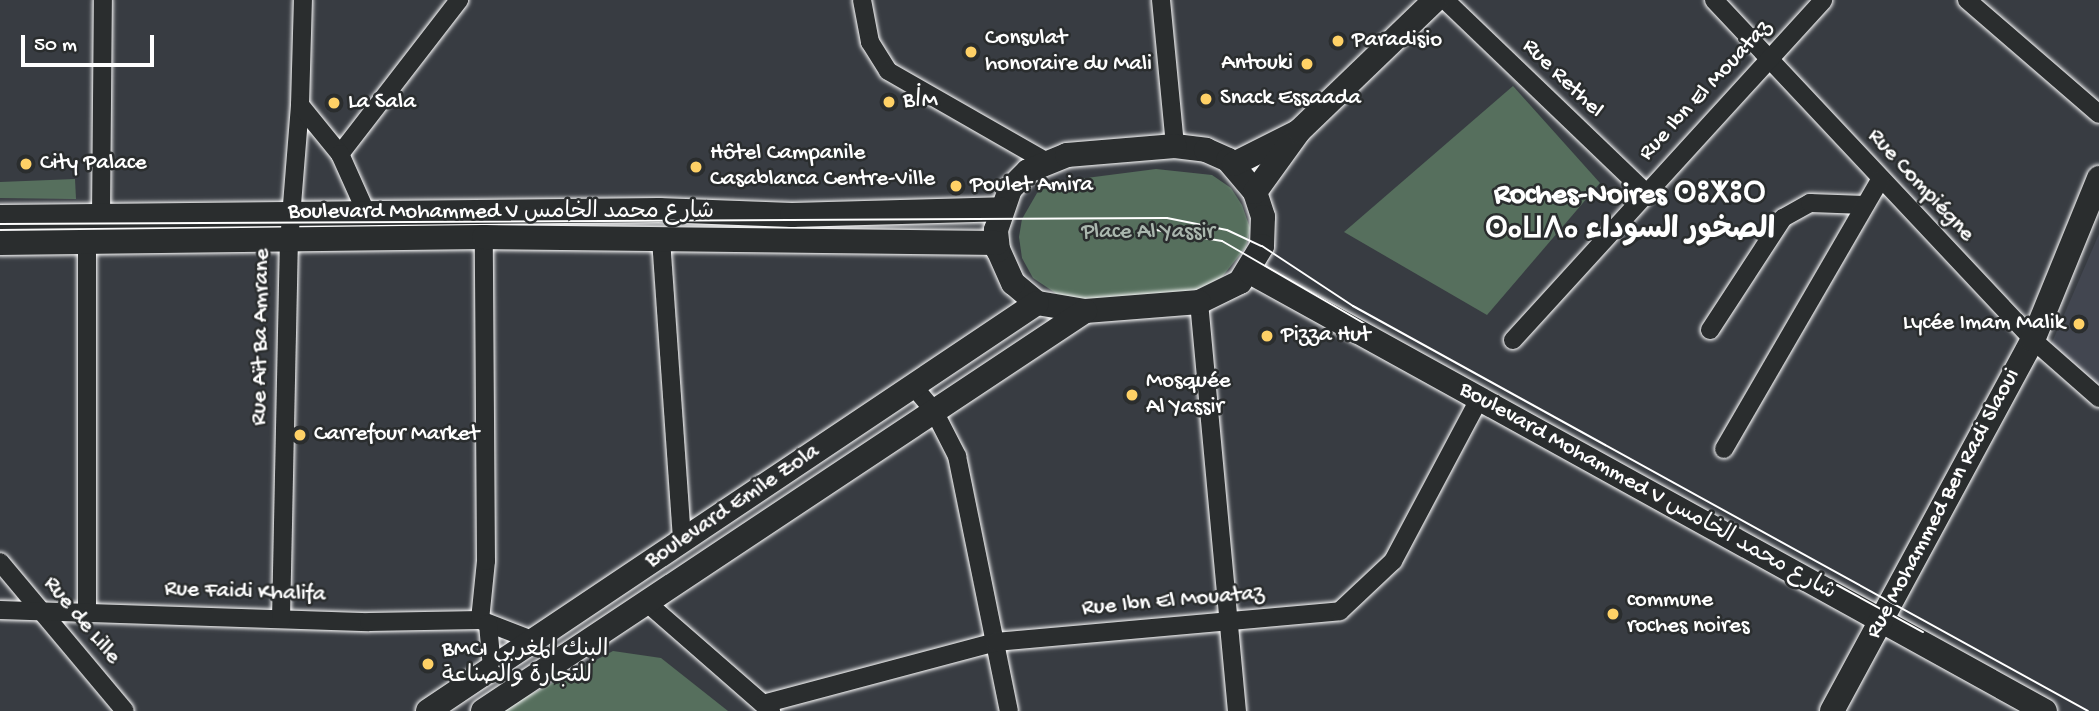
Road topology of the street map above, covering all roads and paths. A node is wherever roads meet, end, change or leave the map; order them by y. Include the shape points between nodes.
1 (103, 0) edge
2 (303, 0) edge
3 (459, 0) edge
4 (862, 0) edge
5 (1161, 0) edge
6 (1435, 0) edge
7 (1445, 0) edge
8 (1714, 0) edge
9 (1823, 0) edge
10 (1967, 0) edge
11 (1769, 59) junction
12 (300, 105) junction
13 (2099, 114) edge
14 (1299, 131) junction
15 (1175, 146) junction
16 (340, 154) junction
17 (1045, 161) junction
18 (1234, 164) junction
19 (1880, 180) junction
20 (2096, 191) edge
21 (1255, 192) junction
22 (1645, 192) junction
23 (1865, 205) junction
24 (1001, 209) junction
25 (366, 212) junction
26 (293, 215) junction
27 (101, 216) junction
28 (0, 218) edge
29 (484, 237) junction
30 (661, 239) junction
31 (289, 242) junction
32 (0, 243) edge
33 (997, 243) junction
34 (87, 244) junction
35 (1250, 272) junction
36 (1199, 302) junction
37 (1037, 303) junction
38 (1085, 311) junction
39 (1710, 330) dead end
40 (1513, 340) dead end
41 (2033, 340) junction
42 (914, 387) junction
43 (2099, 398) edge
44 (1479, 399) junction
45 (934, 411) junction
46 (1724, 449) dead end
47 (681, 542) junction
48 (0, 562) edge
49 (646, 602) junction
50 (0, 610) edge
51 (87, 610) junction
52 (40, 611) junction
53 (281, 619) junction
54 (1882, 620) junction
55 (484, 622) junction
56 (1228, 623) junction
57 (532, 640) junction
58 (996, 642) junction
59 (492, 668) junction
60 (767, 707) edge
61 (125, 711) edge
62 (428, 711) edge
63 (483, 711) edge
64 (1009, 711) edge
65 (1237, 711) edge
66 (1832, 711) edge
67 (2045, 711) edge

1 - 27 street
2 - 12 street, Rue Aït Ba Amrane
3 - 16 street
4 - 17 street via 870,42 888,71
5 - 15 street
6 - 14 street
7 - 22 street, Rue Rethel
8 - 11 street, Rue Compiégne
9 - 11 street, Rue Ibn El Mouataz
10 - 13 street
11 - 19 street, Rue Compiégne
11 - 22 street, Rue Ibn El Mouataz
12 - 16 street
12 - 26 street, Rue Aït Ba Amrane
14 - 18 street
14 - 21 street
15 - 17 street
15 - 18 street via 1206,150
16 - 25 street
17 - 24 street via 1019,179
18 - 21 street
19 - 23 street
19 - 41 street, Rue Compiégne
20 - 41 street, Rue Mohammed Ben Radi Slaoui
21 - 35 street via 1264,230
22 - 40 street, Rue Ibn El Mouataz
23 - 39 street via 1810,203 1783,218
23 - 46 street
24 - 25 street, Boulevard Mohammed V شارع محمد الخامس via 792,215 659,209
24 - 33 street
25 - 26 street, Boulevard Mohammed V شارع محمد الخامس
26 - 27 street, Boulevard Mohammed V شارع محمد الخامس
26 - 31 street, Rue Aït Ba Amrane
27 - 28 street, Boulevard Mohammed V شارع محمد الخامس
29 - 30 street, Boulevard Mohammed V شارع محمد الخامس
29 - 31 street, Boulevard Mohammed V شارع محمد الخامس
29 - 55 street
30 - 33 street, Boulevard Mohammed V شارع محمد الخامس
30 - 47 street
31 - 34 street, Boulevard Mohammed V شارع محمد الخامس
31 - 53 street, Rue Aït Ba Amrane
32 - 34 street, Boulevard Mohammed V شارع محمد الخامس
33 - 37 street via 1013,283
34 - 51 street
35 - 36 street via 1229,290
35 - 44 street, Boulevard Mohammed V شارع محمد الخامس
36 - 38 street
36 - 56 street
37 - 38 street
37 - 42 street, Boulevard Emile Zola
38 - 45 street, Boulevard Emile Zola
41 - 43 street, Rue Compiégne
41 - 54 street, Rue Mohammed Ben Radi Slaoui
42 - 45 street
42 - 47 street, Boulevard Emile Zola
44 - 54 street, Boulevard Mohammed V شارع محمد الخامس
44 - 56 street, Rue Ibn El Mouataz via 1393,561 1368,588 1340,611
45 - 49 street, Boulevard Emile Zola
45 - 58 street via 957,456
47 - 57 street, Boulevard Emile Zola
48 - 52 street, Rue de Lille
49 - 60 street
49 - 63 street, Boulevard Emile Zola
50 - 52 street, Rue Faidi Khalifa
51 - 52 street, Rue Faidi Khalifa
51 - 53 street, Rue Faidi Khalifa
52 - 61 street, Rue de Lille
53 - 55 street, Rue Faidi Khalifa
54 - 66 street, Rue Mohammed Ben Radi Slaoui
54 - 67 street, Boulevard Mohammed V شارع محمد الخامس
55 - 57 street, Rue Faidi Khalifa
55 - 59 street
56 - 58 street, Rue Ibn El Mouataz
56 - 65 street
57 - 59 street, Boulevard Emile Zola
58 - 60 street, Rue Ibn El Mouataz
58 - 64 street
59 - 62 street, Boulevard Emile Zola

